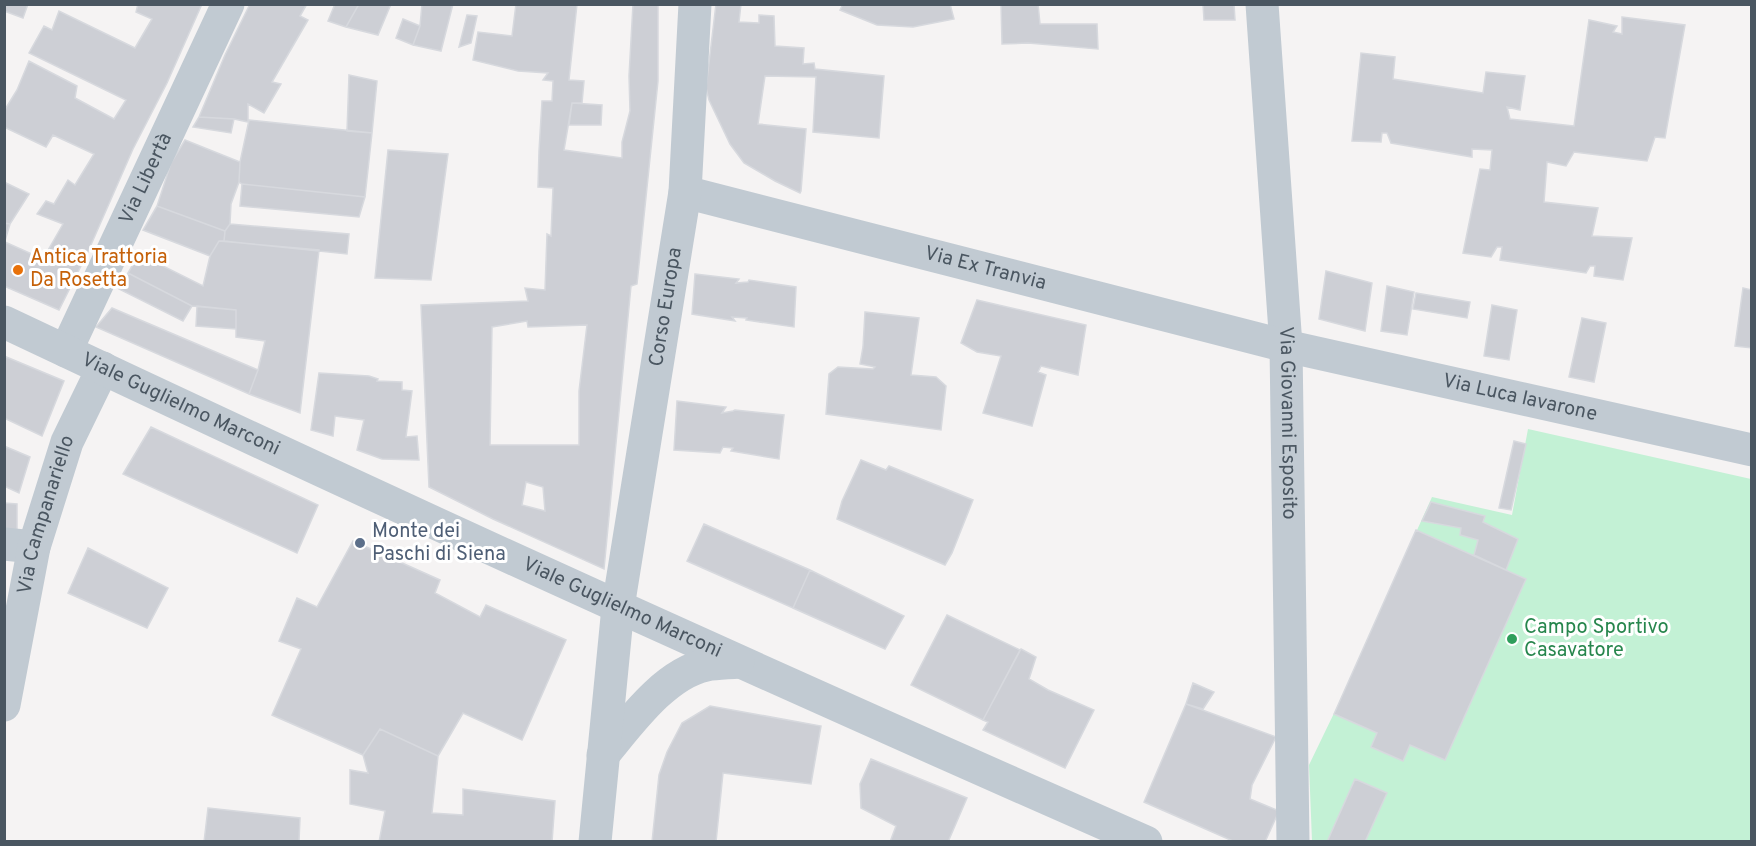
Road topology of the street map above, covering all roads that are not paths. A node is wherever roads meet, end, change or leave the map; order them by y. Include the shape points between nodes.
1 (228, 4) edge
2 (695, 4) edge
3 (1262, 4) edge
4 (685, 192) junction
5 (4, 322) edge
6 (1286, 346) junction
7 (66, 351) junction
8 (103, 368) junction
9 (1752, 450) edge
10 (19, 545) edge
11 (618, 607) junction
12 (738, 662) junction
13 (4, 705) edge
14 (603, 755) junction
15 (594, 842) edge
16 (1146, 842) edge
17 (1293, 842) edge

1 - 7 street, Via Libertà
2 - 4 street, Corso Europa
3 - 6 street, Via Giovanni Esposito
4 - 6 street, Via Ex Tranvia
4 - 11 street, Corso Europa
5 - 7 street, Viale Guglielmo Marconi
6 - 9 street, Via Luca Iavarone
6 - 17 street, Via Giovanni Esposito
7 - 8 street, Viale Guglielmo Marconi
8 - 10 street, Via Campanariello
8 - 11 street, Viale Guglielmo Marconi
10 - 13 street, Via Campanariello
11 - 12 street, Viale Guglielmo Marconi
11 - 14 street, Corso Europa
12 - 14 street via 704,666 676,679 647,702
12 - 16 street, Viale Guglielmo Marconi
14 - 15 street, Corso Europa

